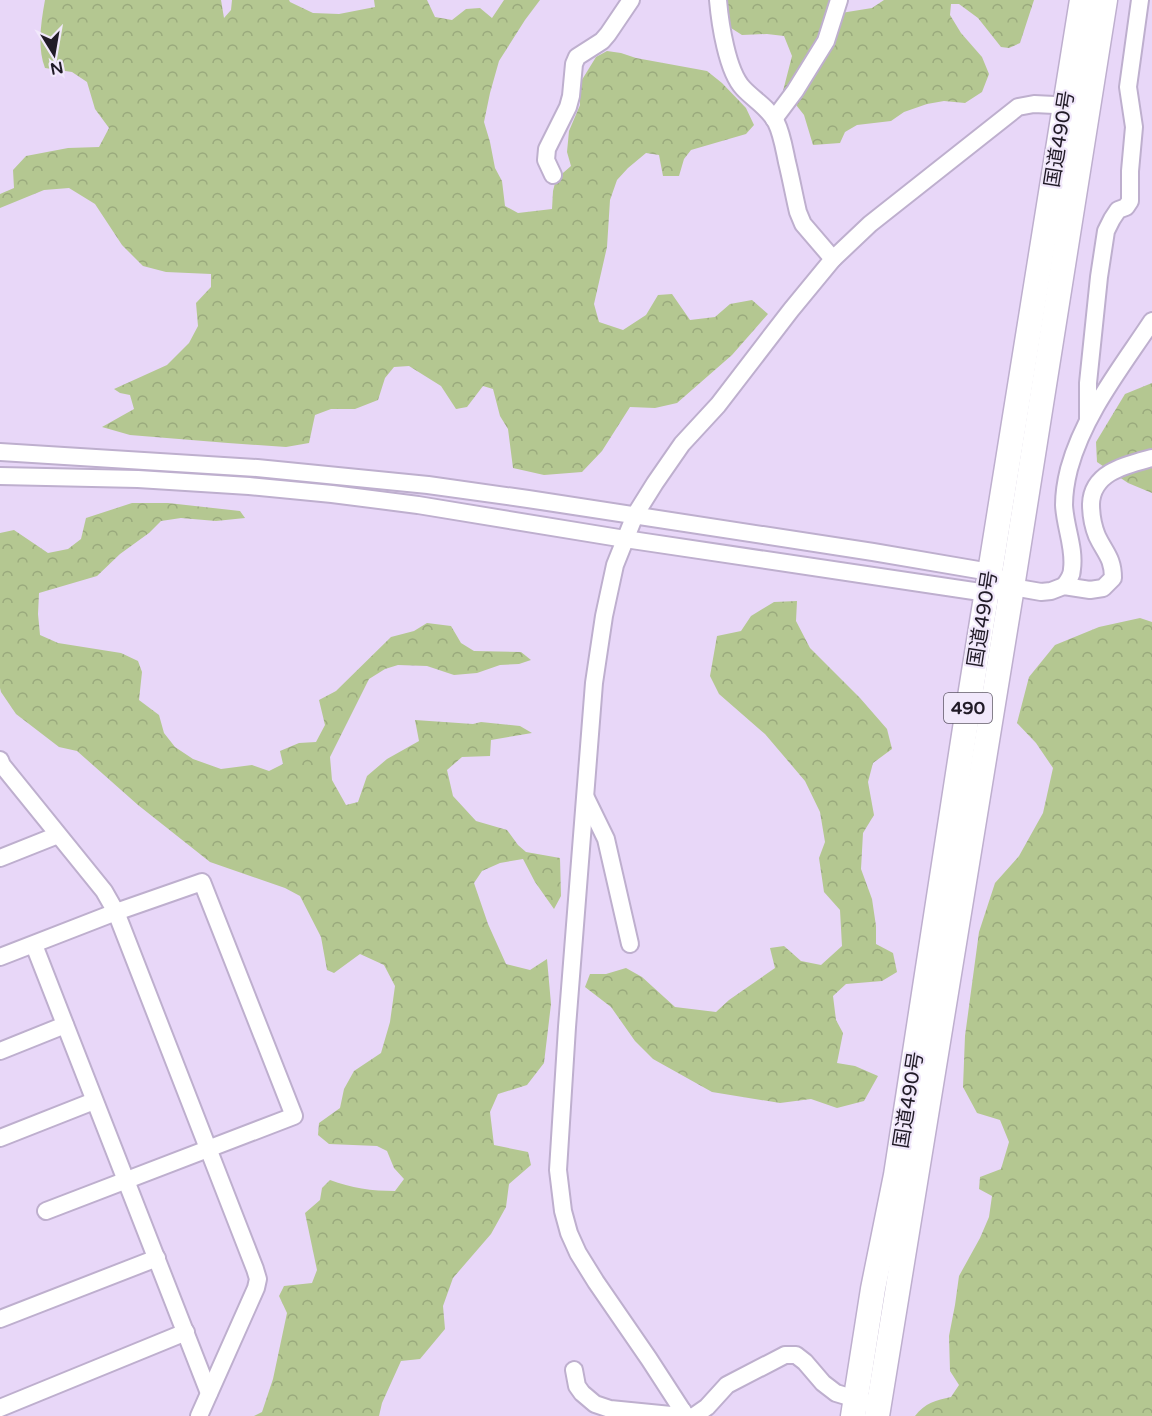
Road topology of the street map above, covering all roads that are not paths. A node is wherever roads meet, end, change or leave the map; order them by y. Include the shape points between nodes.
1 (631, 0) edge
2 (718, 0) edge
3 (839, 0) edge
4 (1082, 0) edge
5 (1105, 0) edge
6 (1140, 0) edge
7 (1064, 105) junction
8 (1088, 108) junction
9 (774, 119) junction
10 (553, 175) dead end
11 (833, 259) junction
12 (1152, 321) edge
13 (1088, 419) junction
14 (0, 452) edge
15 (1152, 458) edge
16 (0, 476) edge
17 (635, 515) junction
18 (625, 539) junction
19 (988, 583) junction
20 (1064, 586) junction
21 (1012, 587) junction
22 (1, 764) edge
23 (586, 797) junction
24 (58, 835) junction
25 (0, 858) edge
26 (116, 912) junction
27 (630, 944) dead end
28 (34, 945) junction
29 (0, 957) edge
30 (66, 1025) junction
31 (0, 1051) edge
32 (94, 1101) junction
33 (0, 1138) edge
34 (209, 1150) junction
35 (125, 1180) junction
36 (46, 1211) dead end
37 (157, 1258) junction
38 (0, 1319) edge
39 (186, 1332) junction
40 (574, 1370) dead end
41 (209, 1393) junction
42 (0, 1408) edge
43 (866, 1409) edge
44 (688, 1414) edge
45 (199, 1416) edge

1 - 10 street via 602,41 577,57 568,107 547,149 546,160
2 - 9 street via 719,22 736,76 742,88 762,103
3 - 9 street via 825,40
4 - 7 highway, 国道490号 / 490
5 - 8 highway, 国道490号 / 490
6 - 13 street via 1128,87 1134,127 1130,201 1118,210 1106,231 1088,383
7 - 8 street
7 - 11 street via 1018,107 870,224
7 - 19 highway, 国道490号 / 490
8 - 21 highway, 国道490号 / 490
9 - 11 street via 803,224
11 - 17 street via 718,405 682,444
12 - 13 street
13 - 20 street via 1066,485 1064,507 1072,570
14 - 17 street via 344,476
15 - 20 street via 1125,465 1101,478 1092,495 1091,515 1109,555 1113,578 1097,589
16 - 18 street via 138,479 332,494
17 - 18 street
17 - 19 street via 873,552
18 - 19 street
18 - 23 street via 615,565 595,672
19 - 21 street
19 - 43 highway, 国道490号 / 490 via 896,1175 873,1288
20 - 21 street via 1041,592
21 - 43 highway, 国道490号 / 490
22 - 24 street
23 - 27 street via 606,839
23 - 44 street via 560,1131 558,1170 563,1210 578,1253
24 - 25 street
24 - 26 street via 104,891
26 - 28 street
26 - 34 street
26 - 34 street via 202,882 290,1105 294,1116
28 - 29 street
28 - 30 street
30 - 31 street
30 - 32 street
32 - 33 street
32 - 35 street
34 - 35 street
34 - 41 street via 258,1279
35 - 36 street
35 - 37 street
37 - 38 street
37 - 39 street
39 - 41 street
39 - 42 street
40 - 44 street via 577,1386 595,1404 610,1409
41 - 45 street
43 - 44 street via 823,1383 796,1355 785,1355 728,1385 707,1407

